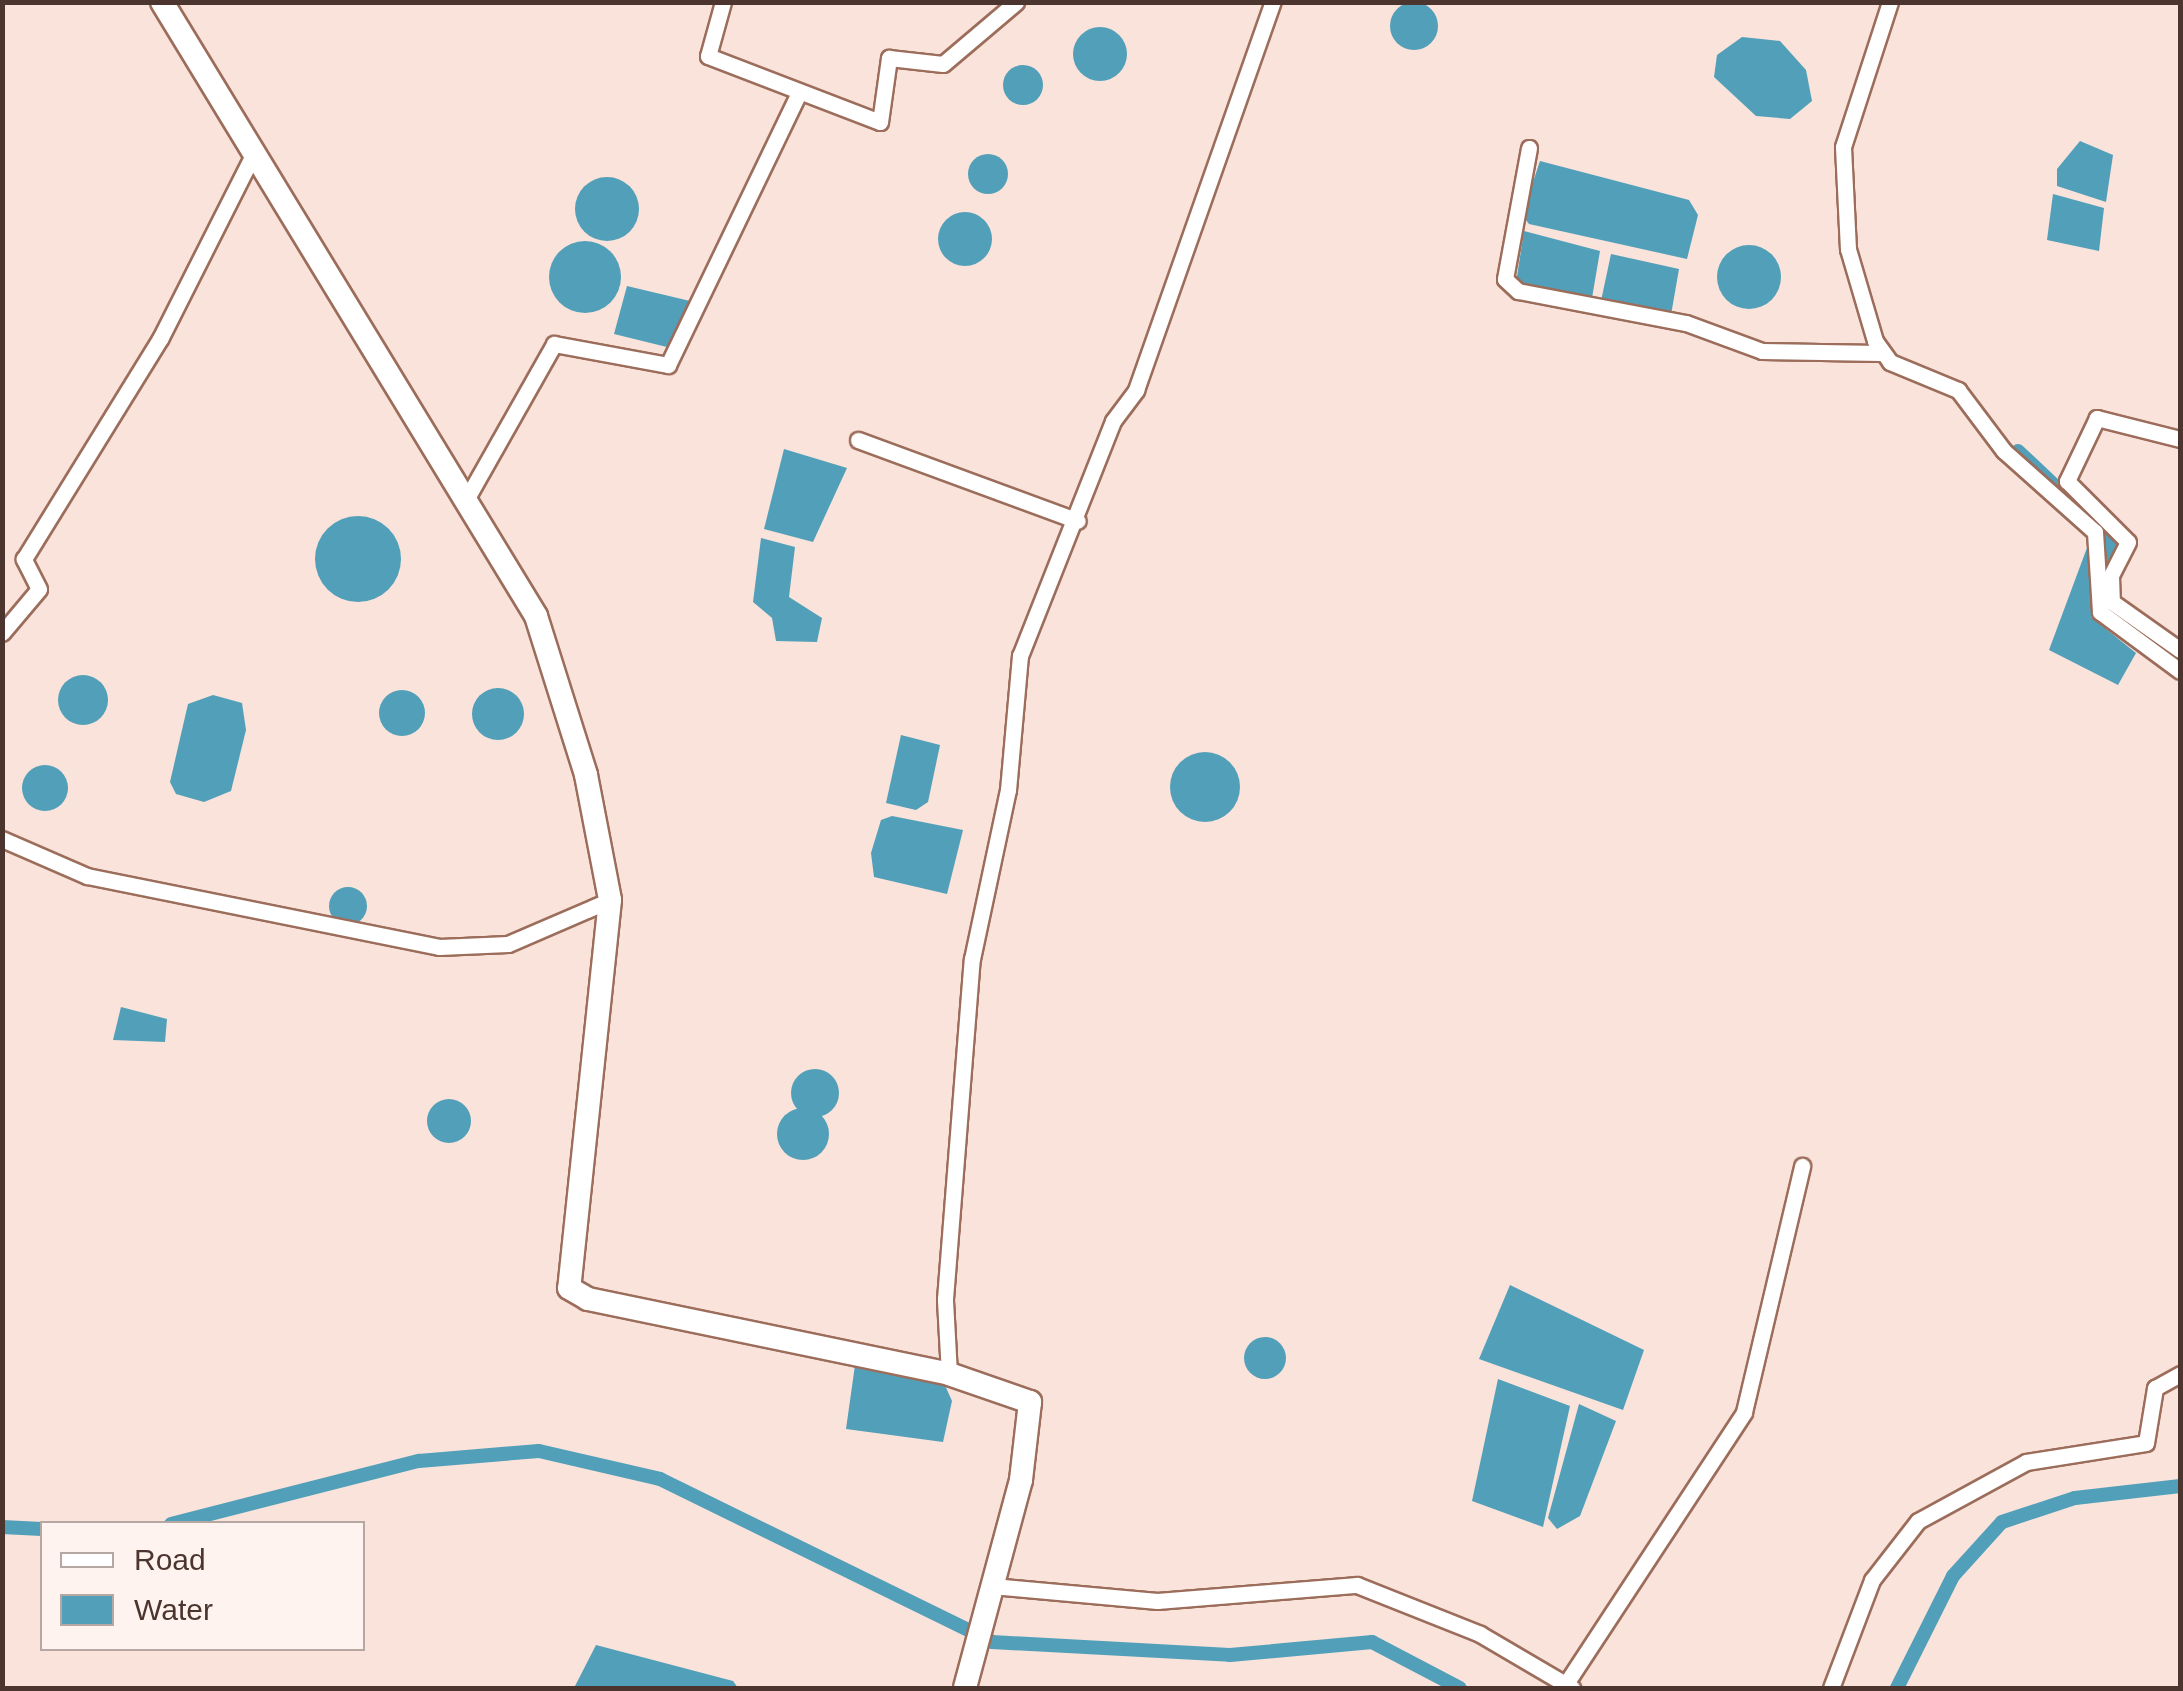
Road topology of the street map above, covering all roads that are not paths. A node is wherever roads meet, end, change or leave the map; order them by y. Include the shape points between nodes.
1 (162, 2) edge
2 (723, 2) edge
3 (1016, 2) edge
4 (1273, 2) edge
5 (1890, 2) edge
6 (797, 97) junction
7 (1529, 148) dead end
8 (254, 154) junction
9 (1880, 353) junction
10 (2180, 439) edge
11 (858, 440) dead end
12 (468, 498) junction
13 (1078, 521) junction
14 (2, 633) edge
15 (2180, 650) edge
16 (2180, 671) edge
17 (2, 839) edge
18 (610, 900) junction
19 (1802, 1166) dead end
20 (949, 1374) junction
21 (2180, 1374) edge
22 (991, 1592) junction
23 (1568, 1686) edge
24 (965, 1687) edge
25 (1831, 1688) edge

1 - 8 street
2 - 6 street via 708,56
3 - 6 street via 943,64 889,58 880,122
4 - 13 street via 1136,390 1112,420
5 - 9 street via 1843,147 1848,249
6 - 12 street via 668,364 554,344
7 - 9 street via 1505,279 1518,291 1686,324 1762,352
8 - 12 street
8 - 14 street via 160,339 24,559 39,589
9 - 16 street via 1958,390 2004,451 2094,532 2100,612
10 - 15 street via 2097,418 2067,481 2128,542 2111,576 2112,602
11 - 13 street
12 - 18 street via 536,616 586,775
13 - 20 street via 1020,656 1008,790 972,959 945,1300
17 - 18 street via 87,876 439,947 508,944
18 - 20 street via 569,1288 588,1299
19 - 23 street via 1744,1412
20 - 22 street via 1015,1391 1033,1410
21 - 25 street via 2155,1388 2146,1443 2026,1462 1918,1522 1872,1580
22 - 23 street via 1157,1601 1357,1586 1466,1627
22 - 24 street

